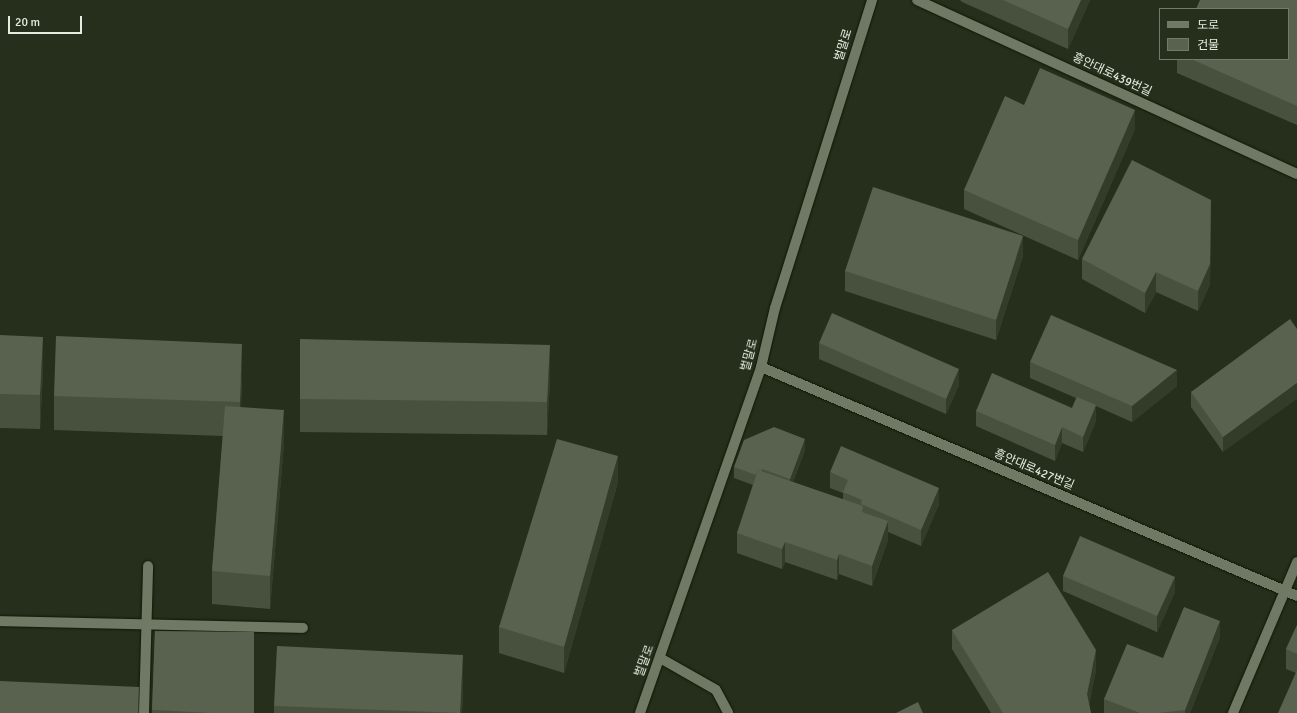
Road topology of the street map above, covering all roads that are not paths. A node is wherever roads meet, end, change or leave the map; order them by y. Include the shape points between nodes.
1 (872, 0) edge
2 (917, 0) edge
3 (1297, 174) edge
4 (761, 367) junction
5 (1297, 562) edge
6 (148, 566) dead end
7 (1285, 591) junction
8 (1297, 596) edge
9 (0, 621) edge
10 (146, 623) junction
11 (303, 628) dead end
12 (660, 658) junction
13 (144, 713) edge
14 (640, 713) edge
15 (728, 713) edge
16 (1233, 713) edge

1 - 4 street, 벌말로 via 775,308
2 - 3 street, 흥안대로439번길
4 - 7 street, 흥안대로427번길
4 - 12 street, 벌말로
5 - 7 street
6 - 10 street
7 - 8 street, 흥안대로427번길
7 - 16 street
9 - 10 street
10 - 11 street
10 - 13 street
12 - 14 street, 벌말로
12 - 15 street via 716,690

